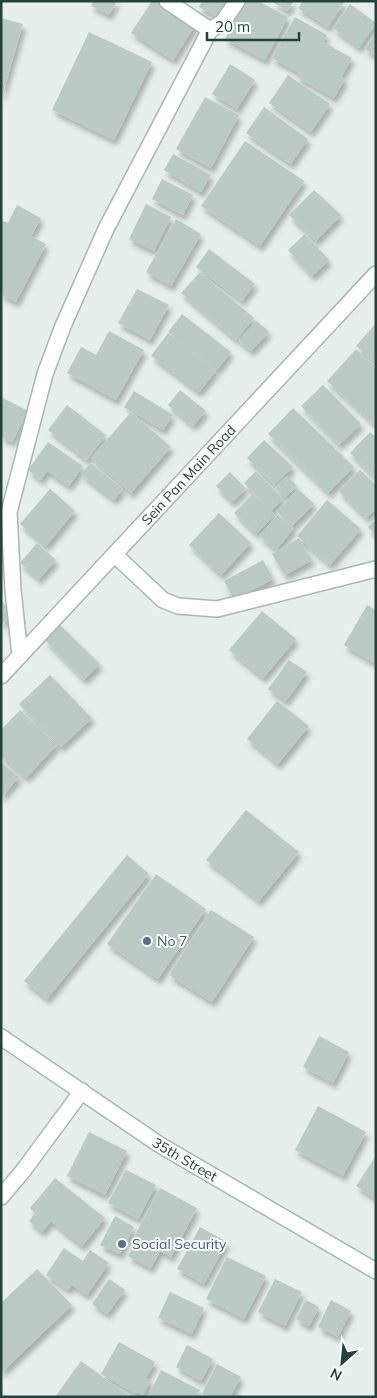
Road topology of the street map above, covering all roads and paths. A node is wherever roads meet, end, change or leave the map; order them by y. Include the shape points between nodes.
1 (167, 1) edge
2 (237, 1) edge
3 (210, 30) junction
4 (376, 274) edge
5 (114, 556) junction
6 (376, 569) edge
7 (1, 572) edge
8 (13, 590) junction
9 (20, 656) junction
10 (1, 676) edge
11 (1, 1037) edge
12 (82, 1091) junction
13 (1, 1197) edge
14 (376, 1271) edge

1 - 3 street
2 - 3 street via 223,22
3 - 8 street via 106,229 45,374 9,512
4 - 5 street, Sein Pan Main Road
5 - 6 street via 163,600 178,606 217,609
5 - 9 street, Sein Pan Main Road
7 - 8 street
8 - 9 street
9 - 10 street, Sein Pan Main Road
11 - 12 street, 35th Street
12 - 13 street
12 - 14 street, 35th Street via 168,1150

